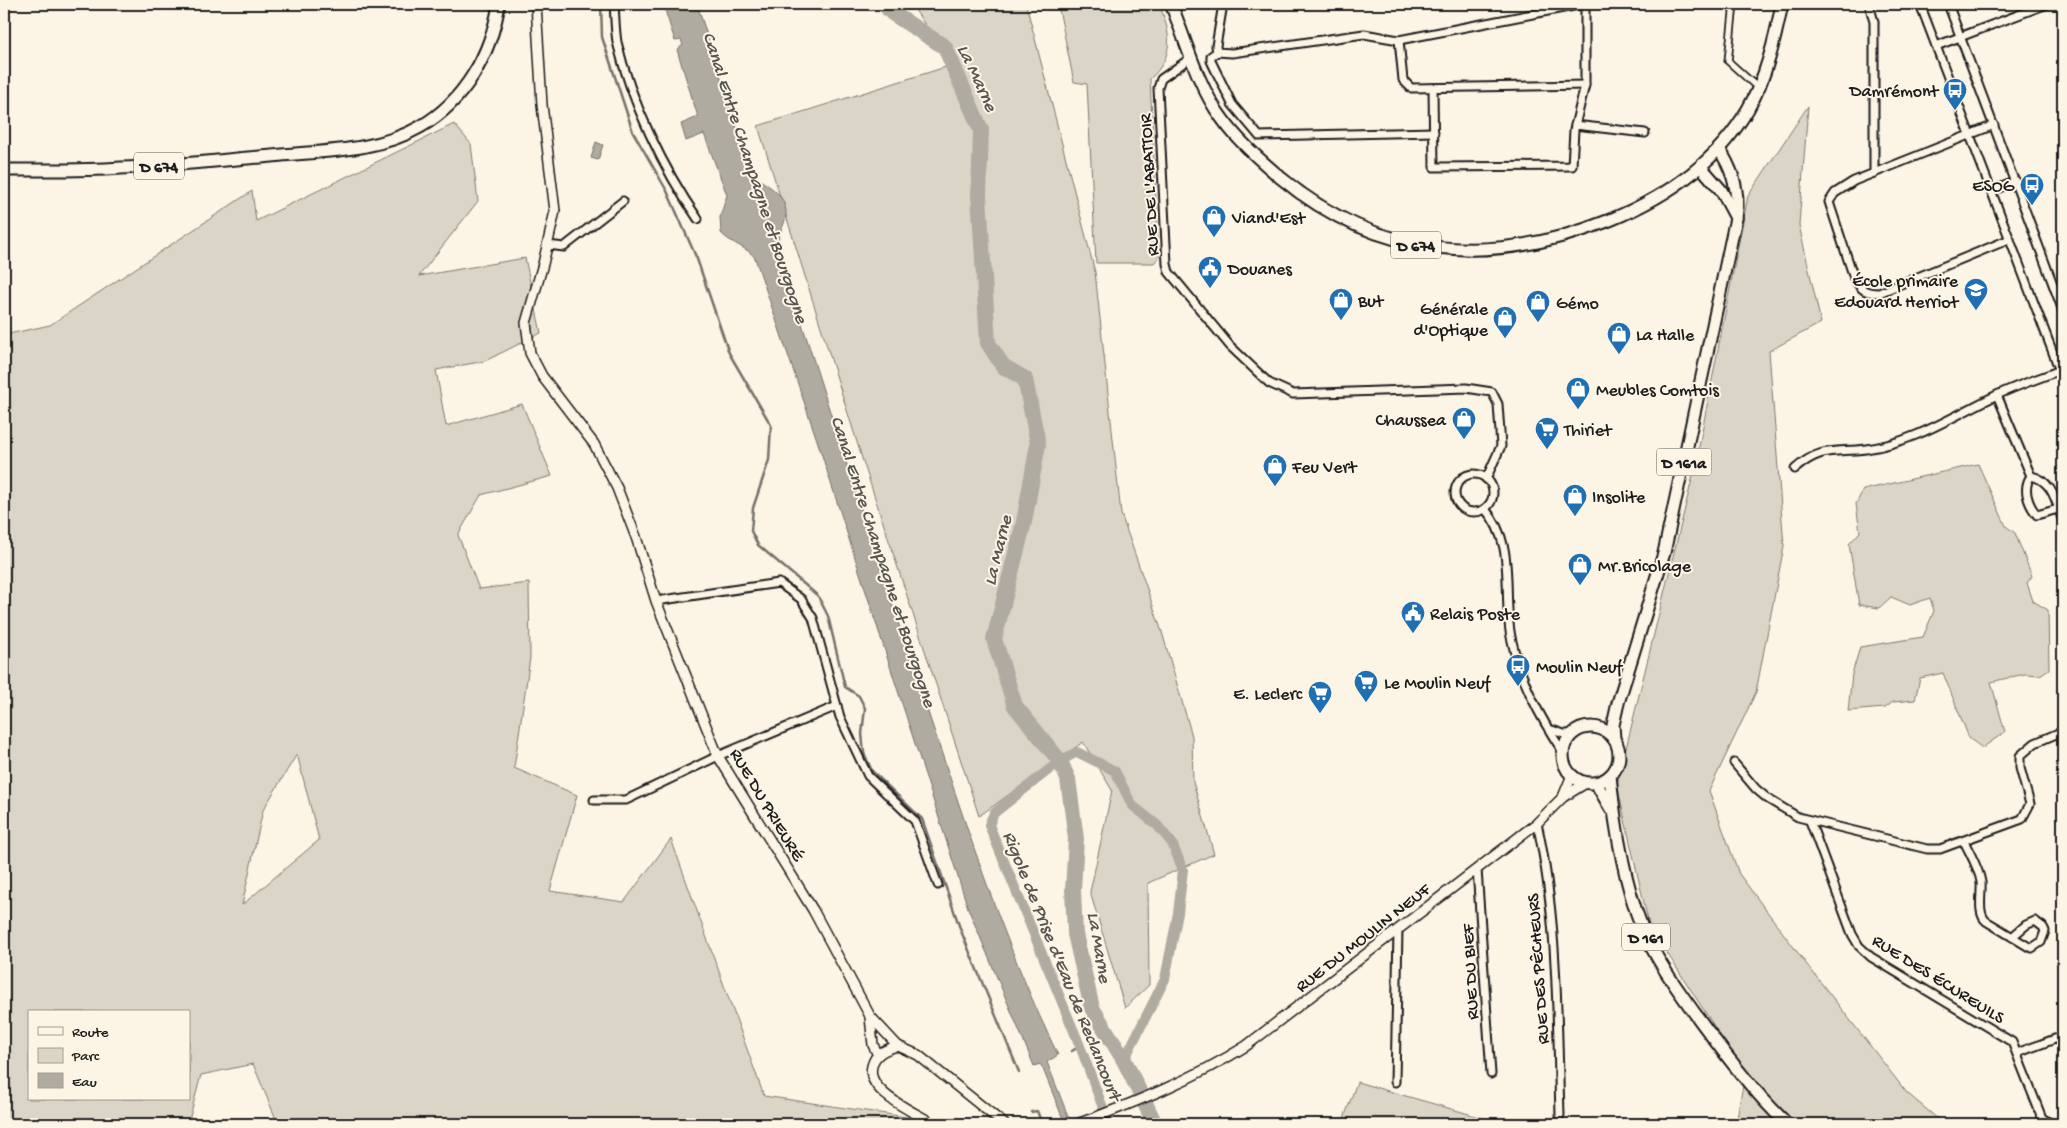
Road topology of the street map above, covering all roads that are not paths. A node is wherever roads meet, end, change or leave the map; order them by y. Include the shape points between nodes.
1 (499, 4) edge
2 (536, 4) edge
3 (614, 4) edge
4 (1171, 4) edge
5 (1223, 4) edge
6 (1585, 4) edge
7 (1734, 4) edge
8 (1782, 4) edge
9 (1868, 4) edge
10 (1920, 4) edge
11 (1948, 4) edge
12 (2047, 4) edge
13 (1960, 37) junction
14 (1400, 40) junction
15 (1936, 46) junction
16 (1217, 52) junction
17 (1192, 58) junction
18 (1585, 84) junction
19 (1433, 88) junction
20 (1758, 88) junction
21 (1576, 125) junction
22 (1994, 125) junction
23 (1434, 132) junction
24 (1645, 133) dead end
25 (1971, 135) junction
26 (1719, 149) junction
27 (1701, 167) junction
28 (4, 170) edge
29 (1874, 173) junction
30 (2016, 181) junction
31 (1992, 191) junction
32 (623, 202) dead end
33 (698, 218) dead end
34 (1736, 218) junction
35 (2010, 239) junction
36 (548, 245) junction
37 (2063, 311) edge
38 (2062, 370) edge
39 (2063, 380) edge
40 (1997, 394) junction
41 (1795, 470) dead end
42 (2031, 476) junction
43 (1486, 478) junction
44 (2058, 508) junction
45 (1485, 509) junction
46 (2063, 521) edge
47 (656, 601) junction
48 (1618, 703) junction
49 (838, 706) junction
50 (1596, 727) junction
51 (1549, 729) junction
52 (2063, 731) edge
53 (1573, 734) junction
54 (1614, 739) junction
55 (1564, 752) junction
56 (718, 756) junction
57 (1734, 763) dead end
58 (1572, 775) junction
59 (1610, 776) junction
60 (1591, 783) junction
61 (1563, 797) junction
62 (594, 800) dead end
63 (1613, 813) junction
64 (1810, 821) junction
65 (1537, 823) junction
66 (1964, 841) junction
67 (1477, 869) junction
68 (938, 885) dead end
69 (1398, 930) junction
70 (2012, 937) junction
71 (870, 1016) junction
72 (2063, 1036) edge
73 (898, 1046) junction
74 (2017, 1053) junction
75 (878, 1055) junction
76 (1491, 1074) dead end
77 (1395, 1082) dead end
78 (1560, 1115) dead end
79 (934, 1124) edge
80 (1004, 1124) edge
81 (1078, 1124) edge
82 (1787, 1124) edge
83 (2052, 1124) edge

1 - 28 main road, D 674 via 489,48 468,82 436,115 392,139 313,152 157,166
2 - 36 street, RUE DU PRIEURÉ via 542,105 555,211
3 - 33 street via 617,40 628,78 669,171
4 - 17 main road, D 674
5 - 16 street
6 - 14 street
6 - 18 street
7 - 20 street via 1728,61
8 - 20 main road, D 674
9 - 29 street via 1874,22
10 - 15 street
11 - 13 street
12 - 13 street
13 - 15 street
13 - 22 street
14 - 16 street via 1364,34 1256,50
14 - 19 street via 1403,80 1411,88
15 - 25 street
16 - 23 street via 1211,56 1211,61 1232,104 1259,136
17 - 27 main road, D 674 via 1221,117 1274,172 1342,220 1413,245 1482,250 1567,236 1651,201
17 - 43 street, RUE DE L'ABATTOIR via 1161,79 1158,88 1169,272 1230,346 1269,384 1293,394 1466,388 1492,392 1498,404 1501,446
18 - 19 street
18 - 21 street
19 - 23 street
20 - 26 main road, D 674 via 1747,110
21 - 23 street via 1572,166 1434,167
21 - 24 street
22 - 25 street
22 - 30 street
25 - 29 street
25 - 31 street
26 - 27 main road, D 674
26 - 34 main road, D 161a via 1736,184 1739,201
27 - 34 main road via 1721,190
29 - 35 street via 1835,192 1829,202 1854,278 1867,293 1879,294
30 - 31 street
30 - 37 street
31 - 35 street
32 - 36 street via 564,247
34 - 48 main road, D 161a via 1664,553
35 - 38 street
36 - 47 street, RUE DU PRIEURÉ via 526,322 530,352 542,376 594,444 636,536
38 - 39 street
38 - 40 street
40 - 41 street via 1934,428 1866,449 1835,450 1816,455
40 - 42 street
42 - 44 street via 2041,478 2049,485
42 - 44 street via 2026,492 2037,515
43 - 45 street via 1492,485 1493,495
43 - 45 street via 1466,476 1454,492 1458,504 1467,511
44 - 46 street
45 - 51 street via 1503,538 1507,553 1507,596 1516,659 1534,704
47 - 49 street via 779,583 801,598 813,618
47 - 56 street, RUE DU PRIEURÉ
48 - 50 main road, D 161a
48 - 54 main road, D 161a via 1613,725
49 - 56 street
49 - 68 street via 868,776 915,821
50 - 53 main road via 1580,729
50 - 54 main road
51 - 53 street
51 - 55 street
52 - 66 street via 2035,743 2020,756 2030,804 2027,814 2016,822
53 - 55 main road
54 - 59 main road via 1619,754
55 - 58 main road via 1564,760
56 - 62 street via 626,800
56 - 71 street, RUE DU PRIEURÉ via 813,910
57 - 64 street via 1768,799 1787,812
58 - 60 main road
58 - 61 street, RUE DU MOULIN NEUF
59 - 60 main road
59 - 63 main road, D 161
60 - 61 street, RUE DU MOULIN NEUF
60 - 63 main road
61 - 65 street, RUE DU MOULIN NEUF
63 - 82 main road, D 161 via 1631,896 1650,945 1717,1044 1755,1093
64 - 66 street via 1927,849 1940,849
64 - 74 street, RUE DES ÉCUREUILS via 1859,946 1871,957 1997,1031 2012,1042
65 - 67 street, RUE DU MOULIN NEUF
65 - 78 street, RUE DES PÊCHEURS via 1551,924
66 - 70 street via 1979,876 1982,916 1986,922
67 - 69 street, RUE DU MOULIN NEUF
67 - 76 street, RUE DU BIEF
69 - 77 street
69 - 81 street, RUE DU MOULIN NEUF via 1221,1062
70 - 70 street via 2032,948 2041,942 2045,931 2034,922
71 - 73 street, RUE DU PRIEURÉ
71 - 75 street, RUE DU PRIEURÉ via 873,1045
72 - 74 street
73 - 75 street
73 - 80 street, RUE DU PRIEURÉ via 918,1055
74 - 83 street, RUE DES ÉCUREUILS via 2042,1118
75 - 79 street, RUE DU PRIEURÉ via 871,1074 876,1086

